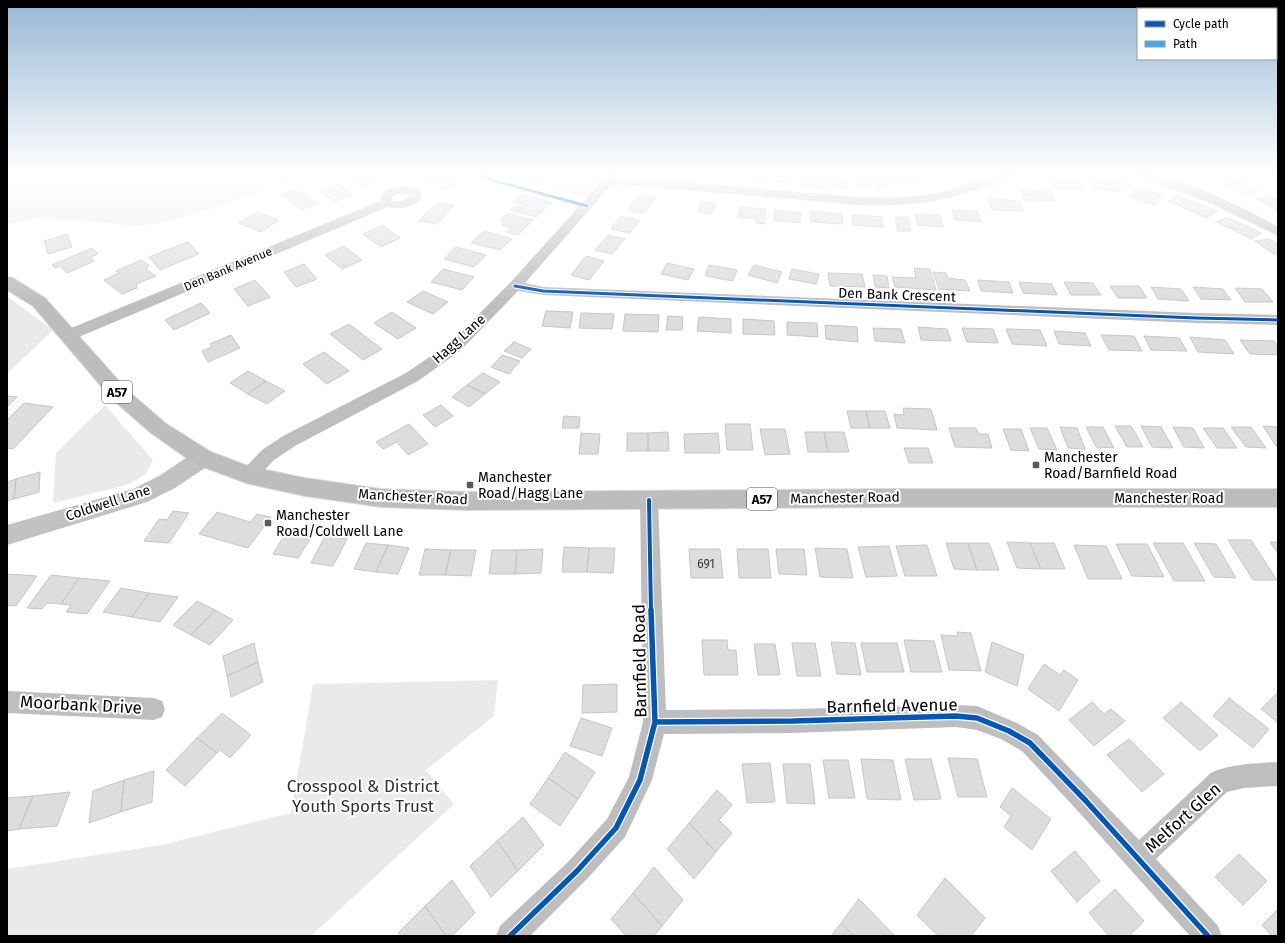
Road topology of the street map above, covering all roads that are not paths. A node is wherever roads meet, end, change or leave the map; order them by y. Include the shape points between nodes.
1 (353, 217) edge
2 (576, 217) edge
3 (1250, 217) edge
4 (1278, 232) edge
5 (7, 282) edge
6 (515, 286) junction
7 (1278, 320) edge
8 (69, 335) junction
9 (204, 458) junction
10 (249, 475) junction
11 (1278, 498) edge
12 (650, 500) junction
13 (7, 535) edge
14 (7, 702) edge
15 (154, 709) dead end
16 (655, 722) junction
17 (1278, 774) edge
18 (1138, 859) junction
19 (510, 936) edge
20 (1208, 936) edge

1 - 8 street, Den Bank Avenue
2 - 6 street, Hagg Lane
3 - 4 street
5 - 8 main road, Manchester Road / A57 via 39,302
6 - 7 street, Den Bank Crescent via 550,291
6 - 10 street, Hagg Lane via 455,346 437,360 412,377 289,441 268,455
8 - 9 main road, Manchester Road / A57 via 119,394 158,428
9 - 10 main road, Manchester Road / A57
9 - 13 street, Coldwell Lane via 167,482 139,496
10 - 12 main road, Manchester Road / A57 via 304,487 381,498 466,501
11 - 12 main road, Manchester Road / A57
12 - 16 street, Barnfield Road
14 - 15 street, Moorbank Drive
16 - 18 street, Barnfield Avenue via 956,716 977,718 1030,743
16 - 19 street, Barnfield Road via 640,780 616,828 577,871
17 - 18 street, Melfort Glen via 1244,776 1221,781
18 - 20 street, Barnfield Avenue

